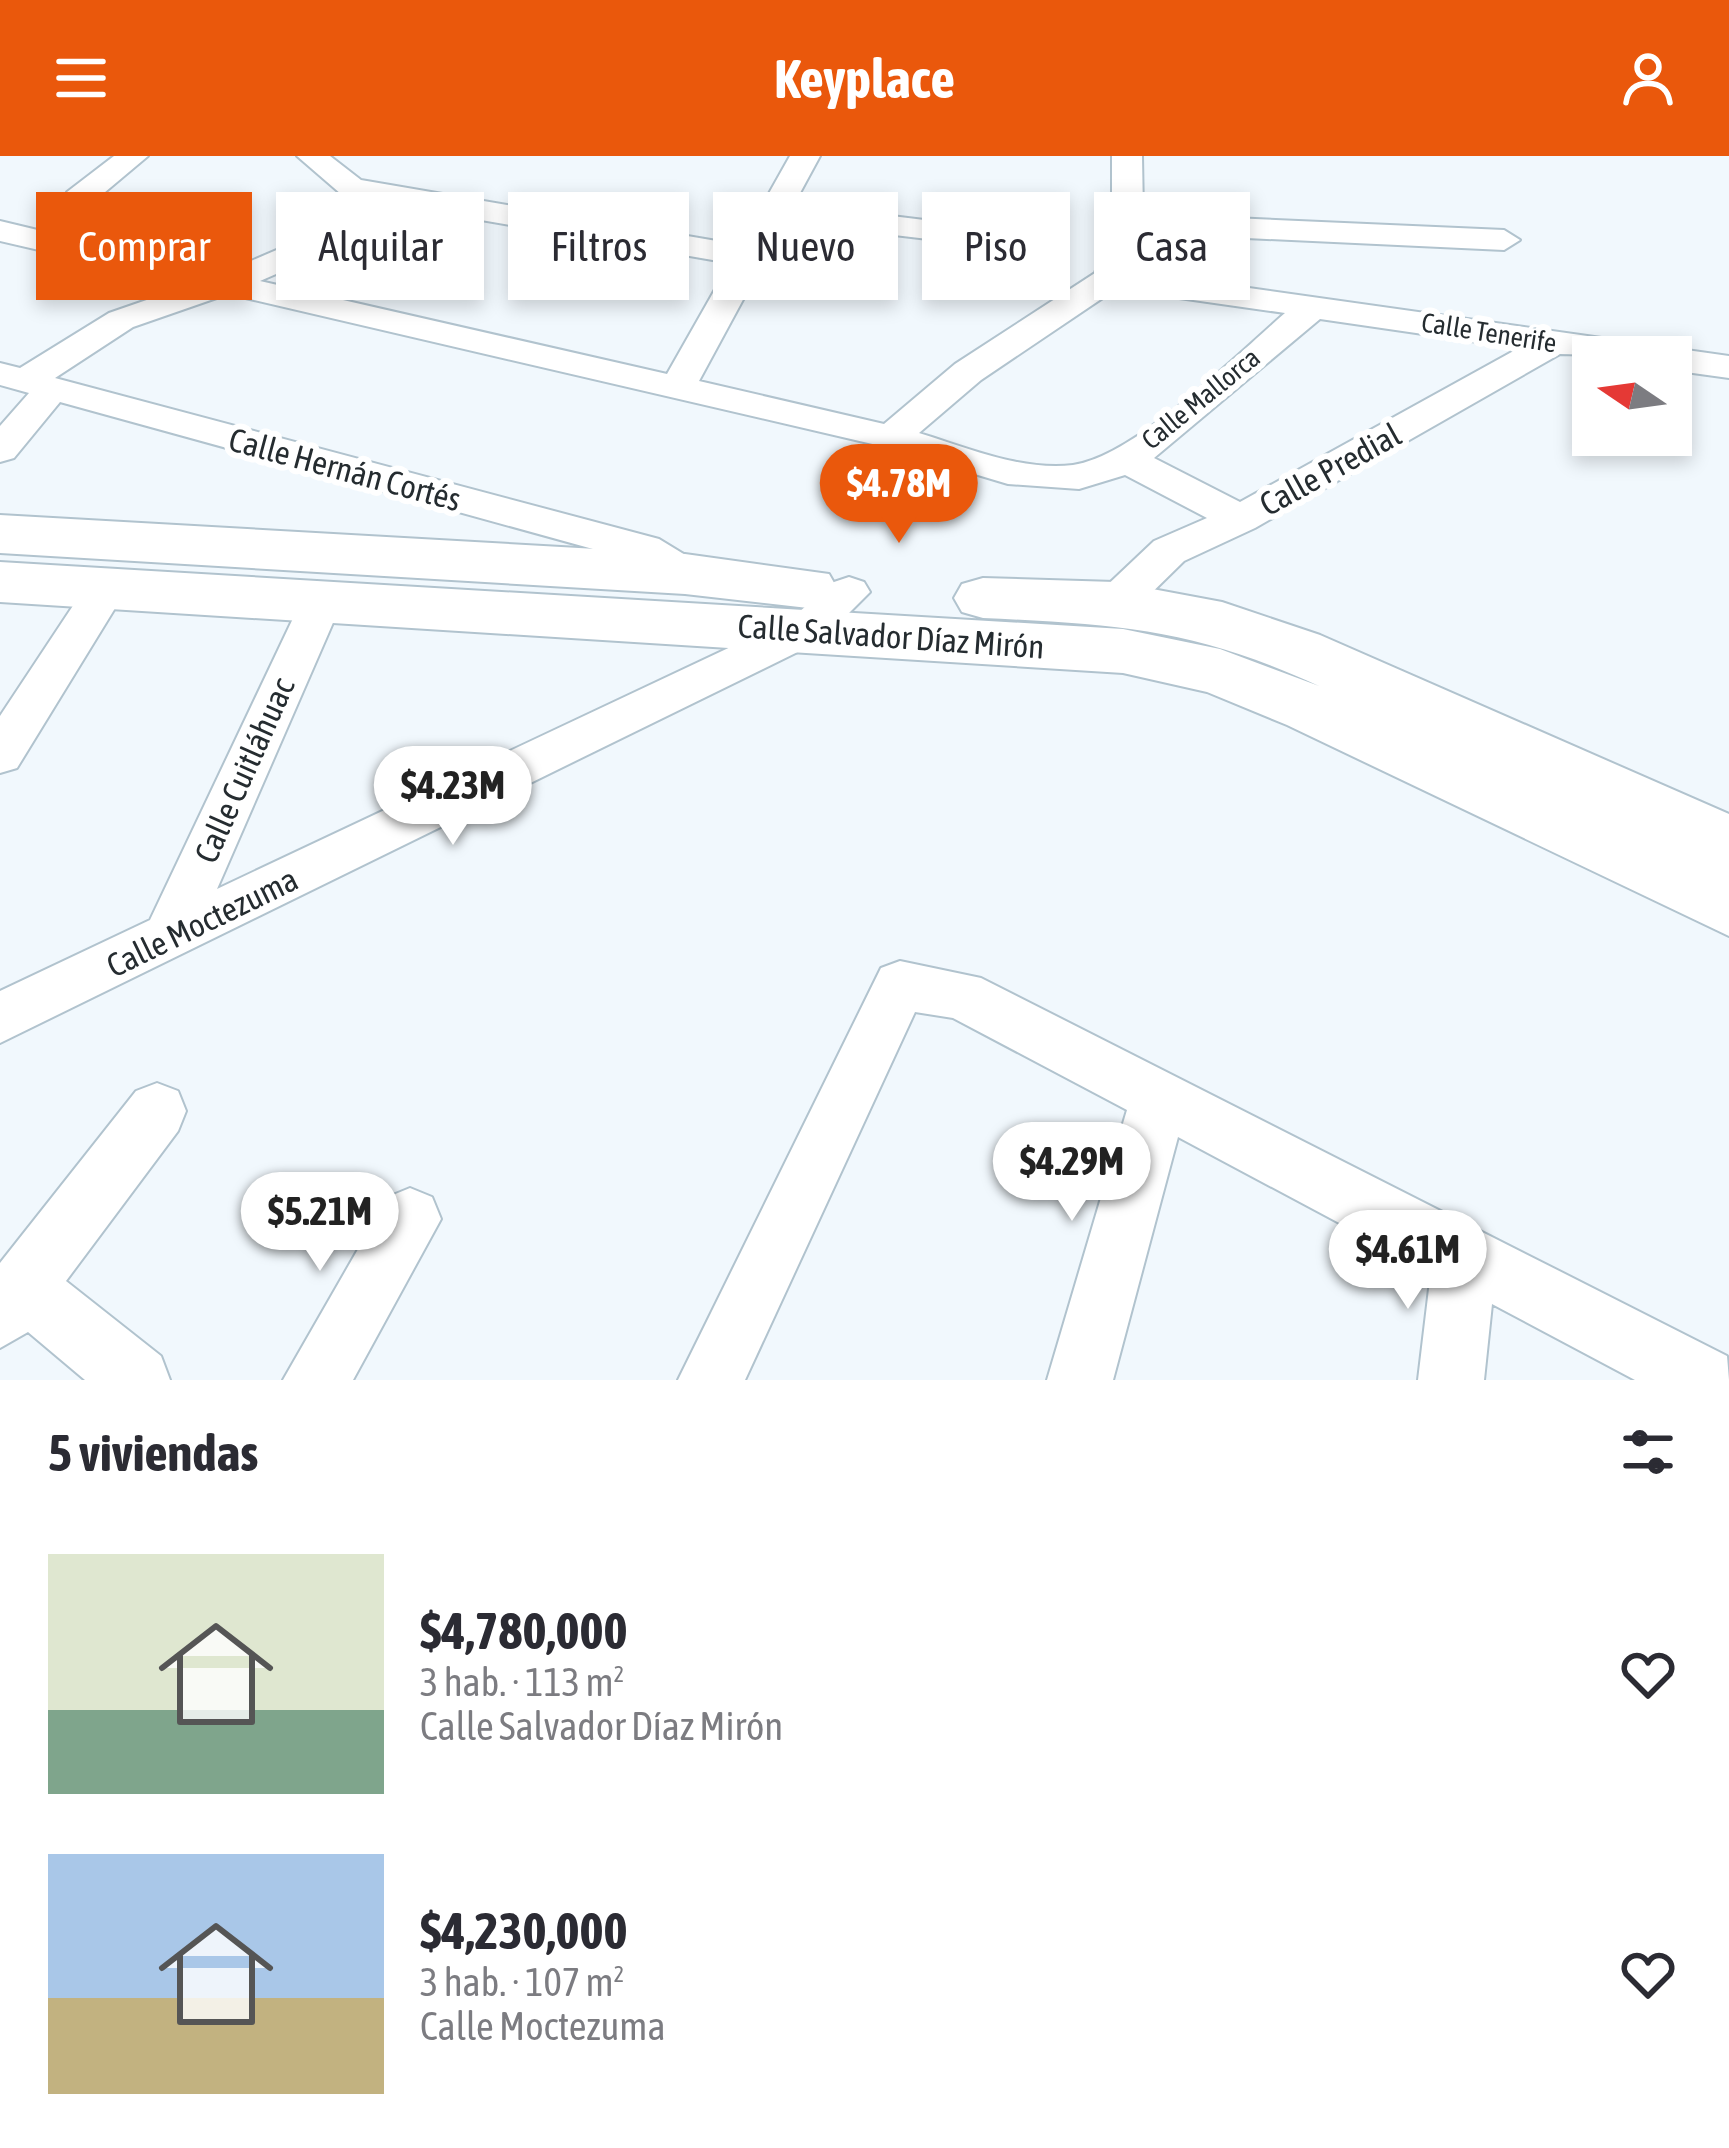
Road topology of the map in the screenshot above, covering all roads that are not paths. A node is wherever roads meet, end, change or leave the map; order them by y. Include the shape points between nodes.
1 (133, 156) edge
2 (312, 156) edge
3 (805, 156) edge
4 (1127, 156) edge
5 (87, 192) edge
6 (372, 192) edge
7 (783, 192) edge
8 (1128, 192) edge
9 (484, 212) edge
10 (1250, 229) edge
11 (0, 231) edge
12 (36, 239) edge
13 (1504, 240) dead end
14 (713, 250) edge
15 (252, 289) edge
16 (1094, 289) edge
17 (1250, 297) edge
18 (179, 300) edge
19 (723, 300) edge
20 (1314, 306) junction
21 (1553, 343) junction
22 (1572, 346) edge
23 (1692, 362) edge
24 (1729, 368) edge
25 (24, 382) edge
26 (677, 389) junction
27 (891, 437) junction
28 (0, 450) edge
29 (1127, 460) junction
30 (1241, 519) junction
31 (0, 534) edge
32 (685, 574) junction
33 (0, 582) edge
34 (107, 587) junction
35 (321, 602) junction
36 (1115, 603) junction
37 (828, 610) junction
38 (1466, 754) junction
39 (0, 755) edge
40 (1729, 845) edge
41 (1729, 906) edge
42 (168, 939) junction
43 (0, 1018) edge
44 (1160, 1095) junction
45 (157, 1111) dead end
46 (410, 1219) dead end
47 (1465, 1255) junction
48 (11, 1301) edge
49 (137, 1380) edge
50 (316, 1380) edge
51 (711, 1380) edge
52 (1080, 1380) edge
53 (1451, 1380) edge
54 (1703, 1380) edge

1 - 5 street
2 - 6 street via 352,188
3 - 7 street
4 - 8 street
9 - 14 street
10 - 13 street
11 - 12 street
15 - 26 street
16 - 27 street via 968,372
17 - 20 street, Calle Tenerife
18 - 25 street via 122,320
19 - 26 street
20 - 21 street, Calle Tenerife
20 - 29 street, Calle Mallorca
21 - 22 street, Calle Tenerife
21 - 30 street, Calle Predial
23 - 24 street
25 - 28 street
25 - 32 street, Calle Hernán Cortés via 644,549
26 - 27 street
27 - 29 street, Calle Mallorca via 1022,472 1079,477
29 - 30 street
30 - 36 street, Calle Predial via 1169,550
31 - 32 street, Calle Salvador Díaz Mirón
32 - 37 street, Calle Salvador Díaz Mirón
33 - 34 street, Calle Salvador Díaz Mirón
34 - 35 street, Calle Salvador Díaz Mirón
34 - 39 street
35 - 37 street, Calle Salvador Díaz Mirón
35 - 42 street, Calle Cuitláhuac
36 - 37 street, Calle Salvador Díaz Mirón
36 - 38 street, Calle Salvador Díaz Mirón via 1201,617 1298,651
37 - 38 street, Calle Salvador Díaz Mirón via 1220,672
37 - 42 street, Calle Moctezuma
38 - 40 street, Calle Salvador Díaz Mirón
38 - 41 street, Calle Salvador Díaz Mirón
42 - 43 street, Calle Moctezuma
44 - 47 street
44 - 51 street via 962,994 900,986
44 - 52 street
45 - 48 street
46 - 50 street
47 - 53 street
47 - 54 street
48 - 49 street

